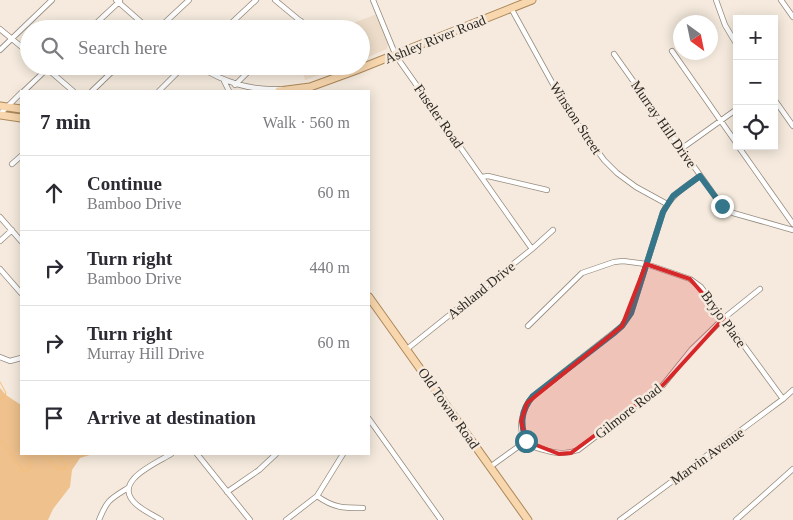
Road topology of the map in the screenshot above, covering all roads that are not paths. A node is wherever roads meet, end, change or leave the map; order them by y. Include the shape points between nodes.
1 (52, 0) edge
2 (188, 0) edge
3 (256, 0) edge
4 (276, 0) edge
5 (373, 0) edge
6 (532, 0) edge
7 (716, 0) edge
8 (781, 0) edge
9 (118, 1) edge
10 (510, 8) junction
11 (793, 17) edge
12 (31, 20) edge
13 (99, 20) edge
14 (139, 20) edge
15 (167, 20) edge
16 (234, 20) edge
17 (300, 20) edge
18 (0, 30) edge
19 (20, 30) edge
20 (733, 38) edge
21 (11, 39) junction
22 (20, 46) edge
23 (0, 50) edge
24 (672, 51) dead end
25 (614, 54) dead end
26 (396, 56) junction
27 (370, 64) edge
28 (39, 75) edge
29 (56, 75) edge
30 (109, 75) edge
31 (175, 75) edge
32 (214, 75) edge
33 (245, 75) edge
34 (341, 75) edge
35 (223, 80) junction
36 (235, 85) junction
37 (24, 90) edge
38 (72, 90) edge
39 (93, 90) edge
40 (160, 90) edge
41 (228, 90) edge
42 (238, 90) edge
43 (309, 90) edge
44 (20, 94) edge
45 (778, 105) edge
46 (3, 107) edge
47 (20, 109) edge
48 (733, 112) edge
49 (0, 115) edge
50 (20, 118) edge
51 (720, 120) junction
52 (793, 126) edge
53 (733, 138) edge
54 (681, 149) junction
55 (741, 150) edge
56 (20, 157) edge
57 (12, 164) dead end
58 (700, 176) junction
59 (482, 177) junction
60 (546, 190) dead end
61 (667, 204) junction
62 (0, 217) edge
63 (793, 224) edge
64 (12, 230) junction
65 (553, 230) dead end
66 (793, 230) edge
67 (20, 240) edge
68 (0, 241) edge
69 (532, 249) junction
70 (646, 264) junction
71 (0, 269) edge
72 (760, 289) dead end
73 (20, 292) edge
74 (370, 298) edge
75 (724, 318) junction
76 (528, 326) dead end
77 (407, 349) junction
78 (1, 358) edge
79 (20, 358) edge
80 (793, 390) edge
81 (783, 399) junction
82 (370, 420) edge
83 (526, 441) junction
84 (169, 455) edge
85 (198, 455) edge
86 (275, 455) edge
87 (342, 455) edge
88 (490, 467) junction
89 (793, 468) edge
90 (128, 488) junction
91 (227, 492) junction
92 (317, 496) junction
93 (364, 508) dead end
94 (99, 520) edge
95 (161, 520) edge
96 (250, 520) edge
97 (286, 520) edge
98 (441, 520) edge
99 (528, 520) edge
100 (620, 520) edge
101 (736, 520) edge

1 - 12 street
2 - 15 street
3 - 16 street
4 - 17 street
5 - 26 street, Fuseler Road
6 - 10 main road, Ashley River Road
7 - 20 street
8 - 11 street
9 - 13 street
9 - 14 street
10 - 26 main road, Ashley River Road
10 - 61 street, Winston Street via 565,106 604,160 636,187
18 - 21 street
19 - 21 street
21 - 22 street
21 - 23 street
24 - 51 street
25 - 54 street, Murray Hill Drive
26 - 27 main road, Ashley River Road
26 - 59 street, Fuseler Road
28 - 37 street
29 - 38 street
30 - 39 street
31 - 40 street
32 - 35 street
33 - 36 street
34 - 43 main road, Ashley River Road
35 - 36 street
35 - 41 street
36 - 42 street
36 - 43 street
44 - 46 street
45 - 52 street
46 - 47 main road
46 - 49 street
48 - 51 street
49 - 50 main road
51 - 53 street
51 - 54 street
54 - 58 street, Murray Hill Drive
55 - 63 street
56 - 57 street
58 - 61 street
58 - 66 street, Murray Hill Drive via 722,206
59 - 60 street
59 - 69 street, Fuseler Road
61 - 70 street
62 - 64 street
64 - 67 street
64 - 68 street
65 - 69 street, Ashland Drive
69 - 77 street, Ashland Drive
70 - 75 street, Bryjo Place via 696,282
70 - 76 street, Bryjo Place via 614,262 582,273
70 - 83 street via 631,313 622,326 527,403 521,421
71 - 73 street
72 - 75 street, Gilmore Road
74 - 77 main road, Old Towne Road
75 - 81 street, Bryjo Place
75 - 83 street, Gilmore Road via 662,385 578,450 559,454 531,446
77 - 88 main road, Old Towne Road
78 - 79 street via 10,361
80 - 81 street, Marvin Avenue
81 - 100 street, Marvin Avenue
82 - 98 street
83 - 88 street
84 - 90 street via 134,477
85 - 91 street
86 - 91 street
87 - 92 street
88 - 99 main road, Old Towne Road
89 - 101 street
90 - 94 street via 105,504
90 - 95 street via 137,505
91 - 96 street
92 - 93 street via 338,508
92 - 97 street

